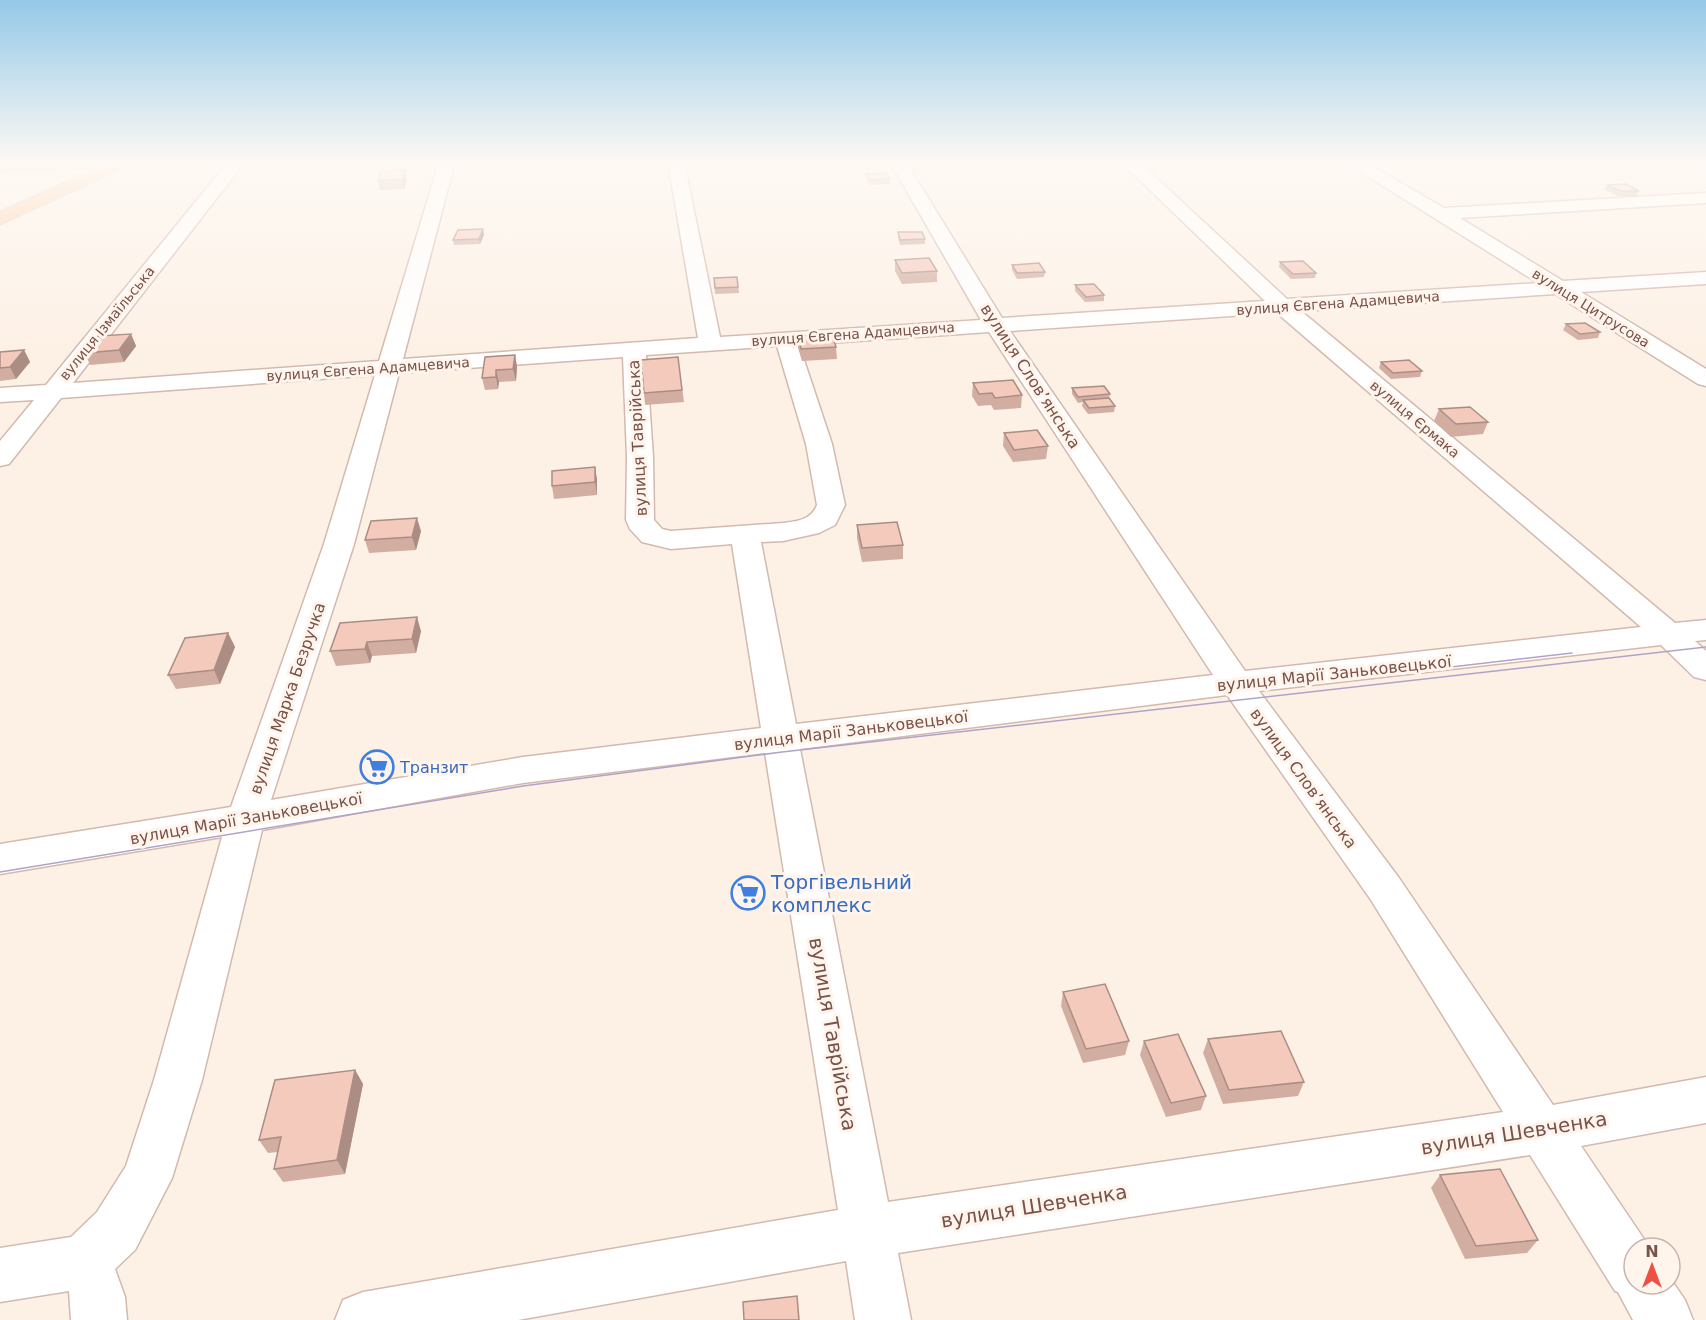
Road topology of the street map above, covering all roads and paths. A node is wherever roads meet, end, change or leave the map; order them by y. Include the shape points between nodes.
1 (187, 224) edge
2 (430, 224) edge
3 (688, 224) edge
4 (935, 224) edge
5 (1194, 224) edge
6 (1456, 224) edge
7 (1695, 279) edge
8 (1556, 287) junction
9 (1706, 291) edge
10 (1283, 307) junction
11 (995, 324) junction
12 (786, 339) junction
13 (710, 344) junction
14 (634, 350) junction
15 (389, 368) junction
16 (1706, 379) edge
17 (52, 391) junction
18 (0, 394) edge
19 (0, 458) edge
20 (744, 536) junction
21 (1695, 648) edge
22 (1243, 693) junction
23 (782, 748) junction
24 (243, 829) junction
25 (0, 859) edge
26 (0, 880) edge
27 (1706, 1100) edge
28 (1542, 1130) junction
29 (868, 1231) junction
30 (1622, 1253) edge
31 (84, 1262) junction
32 (0, 1275) edge
33 (1650, 1296) edge
34 (99, 1320) edge
35 (363, 1320) edge
36 (883, 1320) edge
37 (1665, 1320) edge

1 - 17 street, вулиця Ізмаїльська
2 - 15 street, вулиця Марка Безручка
3 - 13 street
4 - 11 street, вулиця Слов’янська
5 - 10 street, вулиця Єрмака
6 - 8 street, вулиця Цитрусова
7 - 8 street, вулиця Євгена Адамцевича
7 - 9 street
8 - 10 street, вулиця Євгена Адамцевича
8 - 16 street, вулиця Цитрусова
10 - 11 street, вулиця Євгена Адамцевича
10 - 21 street, вулиця Єрмака
11 - 12 street, вулиця Євгена Адамцевича
11 - 22 street, вулиця Слов’янська
12 - 13 street, вулиця Євгена Адамцевича
12 - 20 street, вулиця Таврійська via 819,444 831,505 825,519 809,527
13 - 14 street, вулиця Євгена Адамцевича
14 - 15 street, вулиця Євгена Адамцевича
14 - 20 street, вулиця Таврійська via 640,520 644,529 652,536 671,540
15 - 17 street, вулиця Євгена Адамцевича
15 - 24 street, вулиця Марка Безручка via 339,544
17 - 18 street, вулиця Євгена Адамцевича
17 - 19 street, вулиця Ізмаїльська
20 - 23 street, вулиця Таврійська
21 - 22 street, вулиця Марії Заньковецької
22 - 23 street, вулиця Марії Заньковецької
22 - 28 street, вулиця Слов’янська via 1385,889
23 - 24 street, вулиця Марії Заньковецької via 523,791
23 - 29 street, вулиця Таврійська
24 - 25 street, вулиця Марії Заньковецької
24 - 26 street, вулиця Марії Заньковецької
24 - 31 street, вулиця Марка Безручка via 178,1080 147,1178 116,1231
27 - 28 street, вулиця Шевченка
28 - 29 street, вулиця Шевченка
28 - 30 street, вулиця Слов’янська
29 - 35 street, вулиця Шевченка
29 - 36 street, вулиця Таврійська
31 - 32 street
31 - 34 street via 94,1278
33 - 37 street

